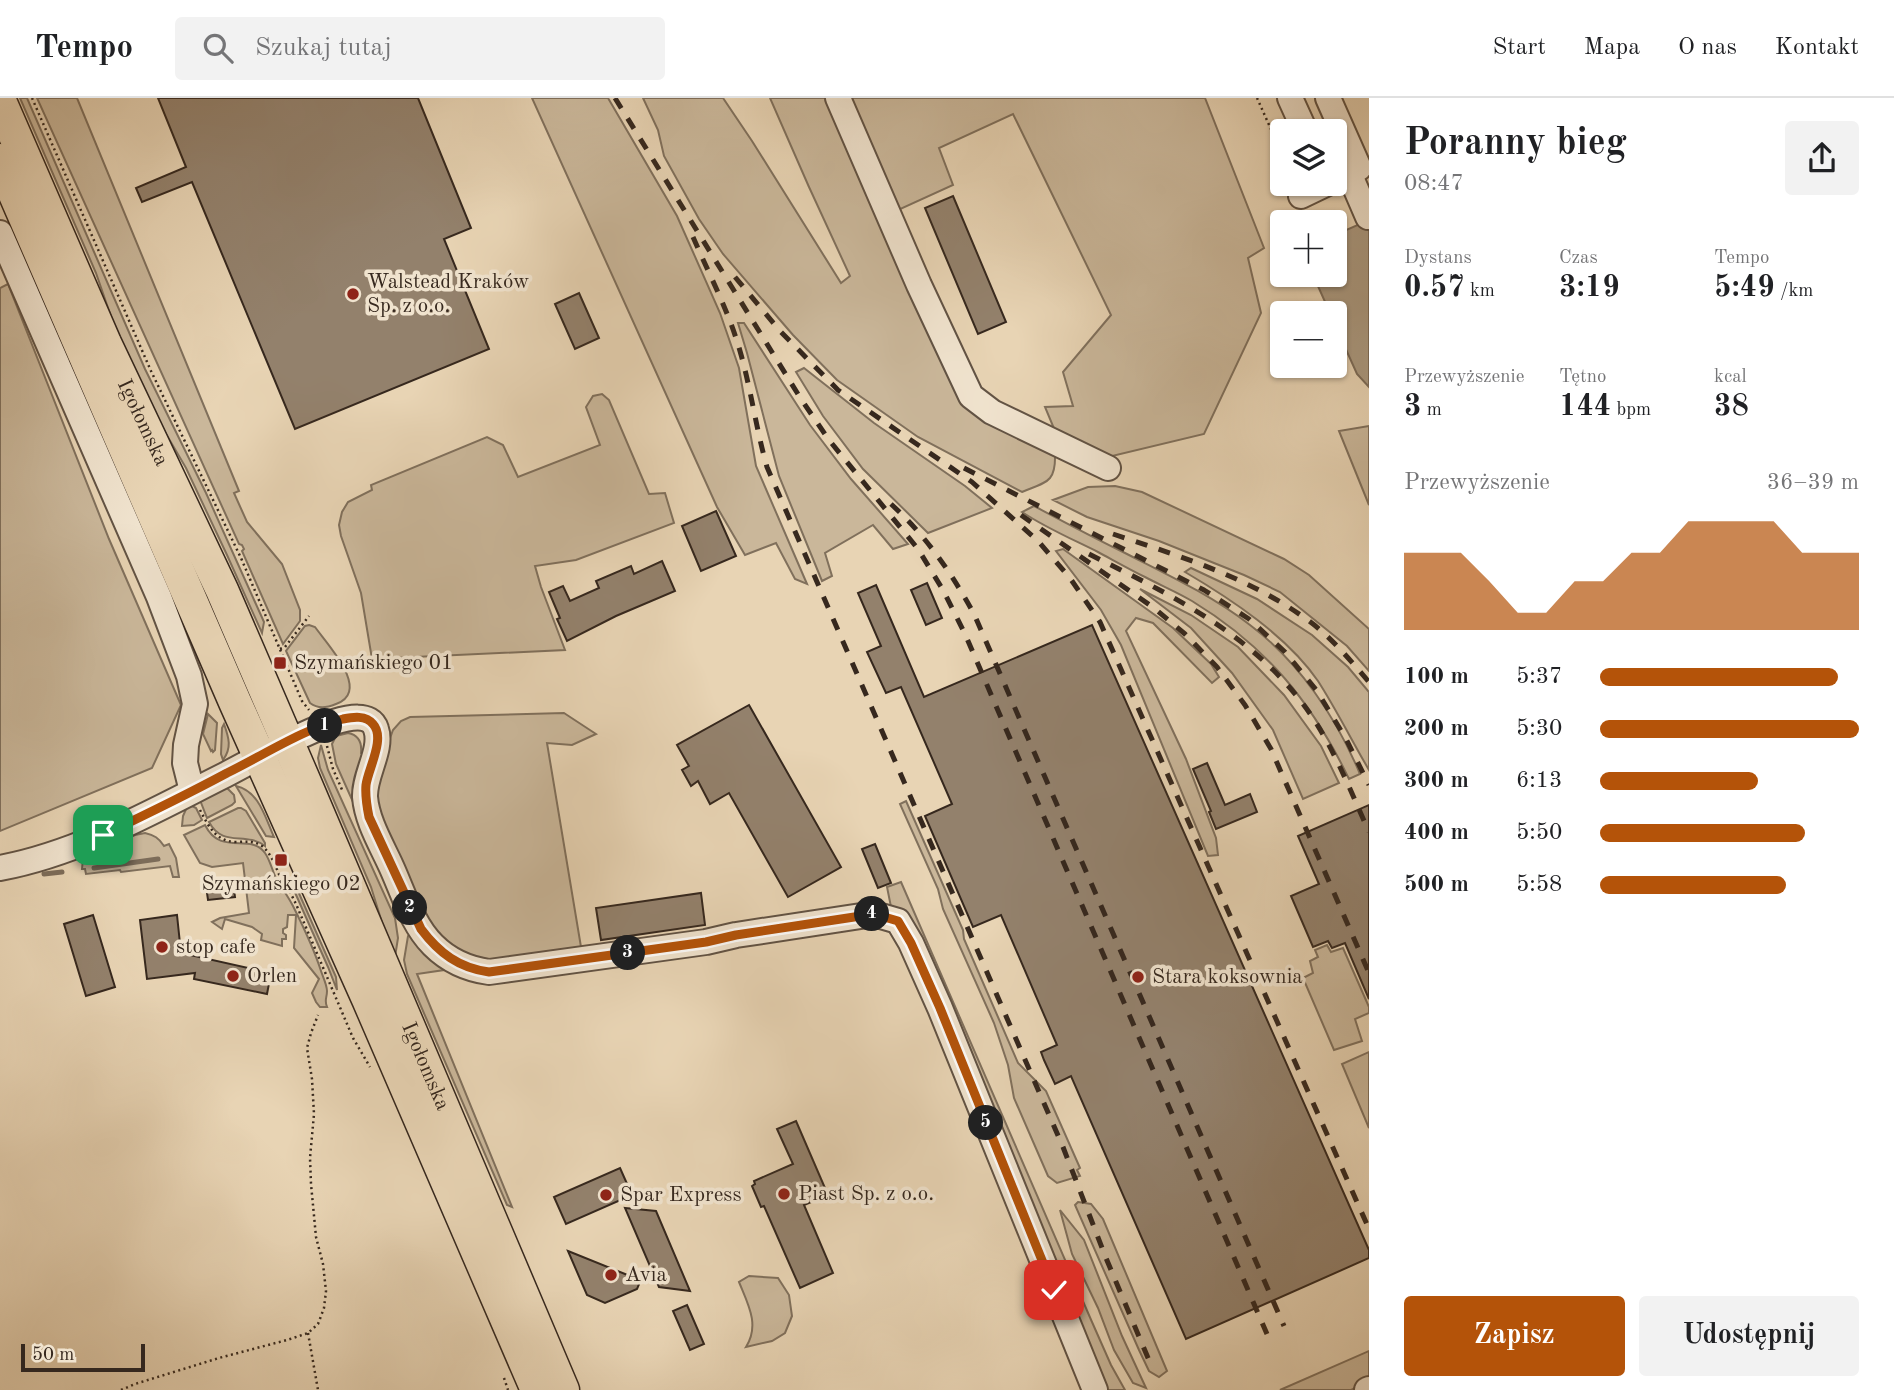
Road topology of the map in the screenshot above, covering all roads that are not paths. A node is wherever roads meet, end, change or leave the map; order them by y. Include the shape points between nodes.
1 (838, 98) edge
2 (1290, 98) edge
3 (1328, 98) edge
4 (0, 101) edge
5 (1300, 119) edge
6 (0, 160) edge
7 (1353, 172) edge
8 (1368, 217) edge
9 (0, 233) edge
10 (1108, 468) dead end
11 (287, 742) junction
12 (259, 756) junction
13 (192, 791) junction
14 (0, 868) edge
15 (537, 1390) edge
16 (563, 1390) edge
17 (1094, 1390) edge

1 - 10 street via 971,396 992,412
2 - 5 street
3 - 7 street
4 - 11 main road, Igołomska
6 - 12 main road, Igołomska
7 - 8 street
9 - 13 street via 189,676 195,704 185,763
11 - 12 street
11 - 16 main road, Igołomska
11 - 17 street via 348,718 373,723 377,734 366,785 369,817 421,929 442,953 472,970 489,972 874,914 898,921 940,1008
12 - 13 street
12 - 15 main road, Igołomska
13 - 14 street via 82,844

